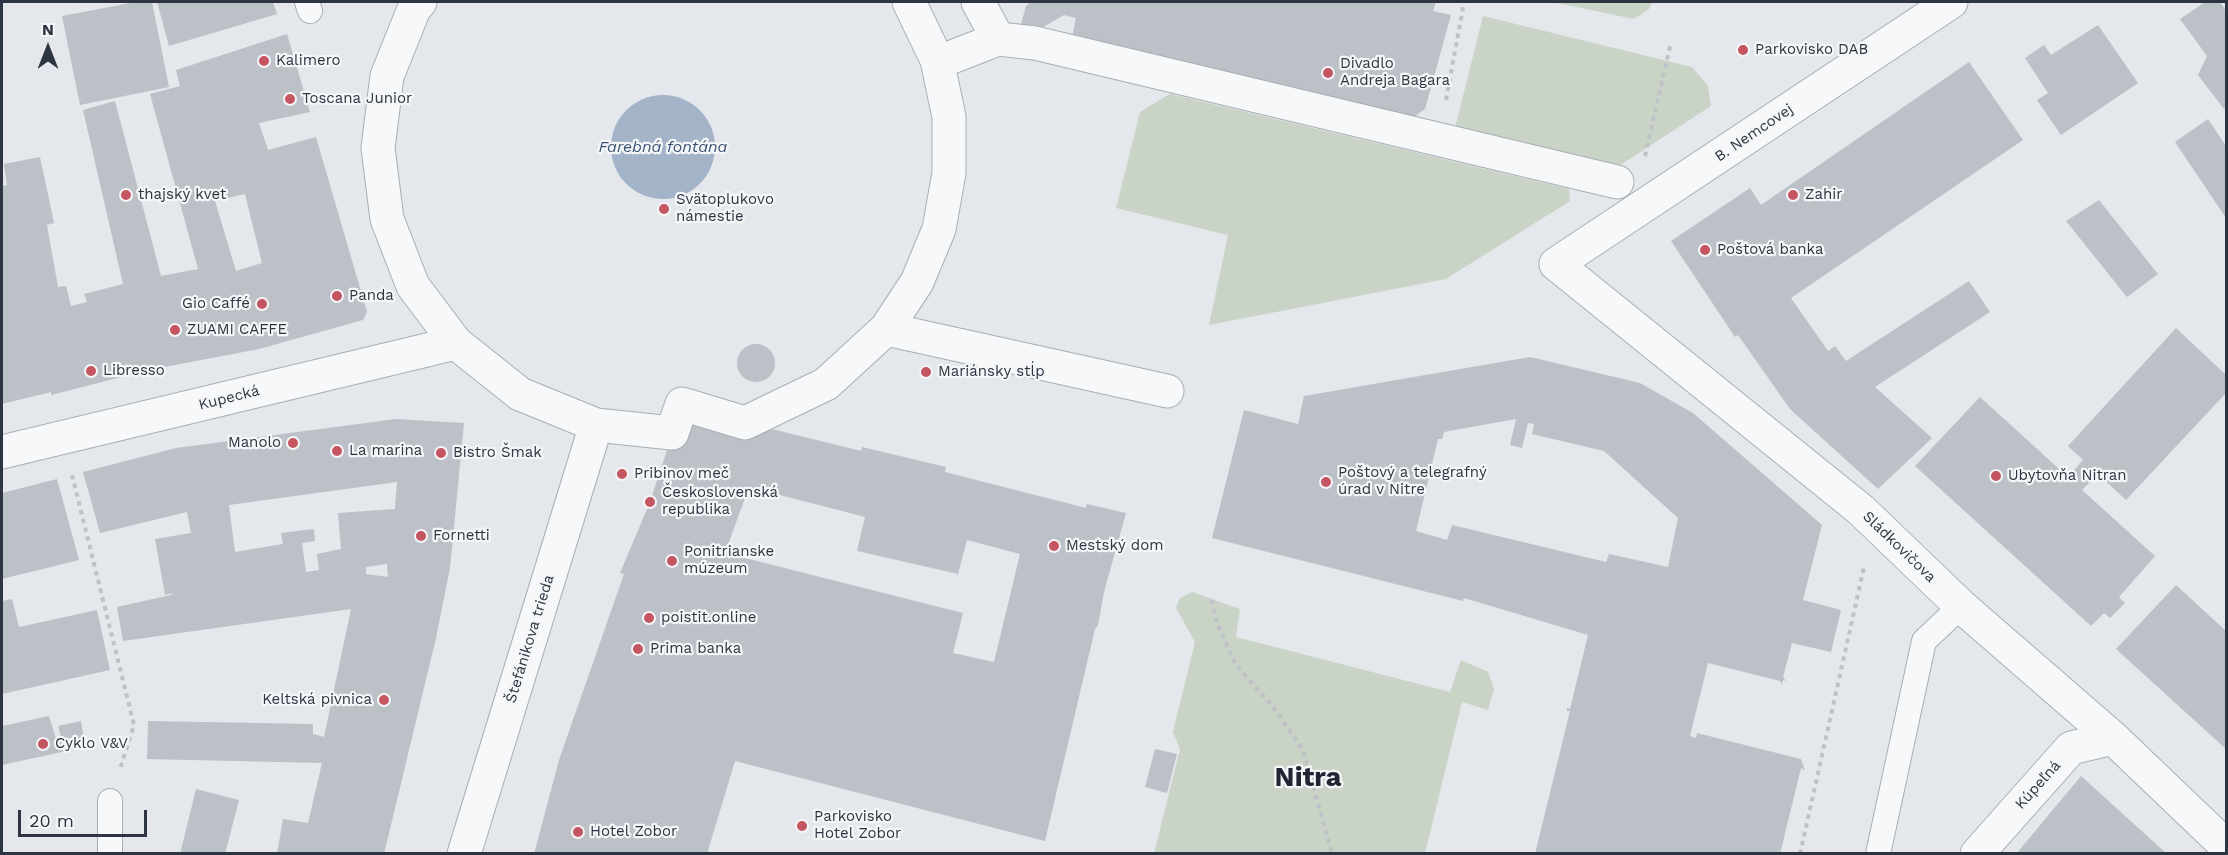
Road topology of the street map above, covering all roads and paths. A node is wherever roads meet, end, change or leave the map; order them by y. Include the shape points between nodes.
1 (420, 2) edge
2 (909, 2) edge
3 (978, 2) edge
4 (1464, 2) edge
5 (1952, 2) edge
6 (998, 39) junction
7 (1671, 42) dead end
8 (947, 59) dead end
9 (1438, 139) junction
10 (1643, 164) dead end
11 (1617, 182) dead end
12 (1556, 264) joint
13 (885, 329) junction
14 (456, 343) junction
15 (1167, 391) dead end
16 (596, 425) junction
17 (63, 438) junction
18 (2, 452) edge
19 (1866, 559) dead end
20 (1212, 600) dead end
21 (1961, 606) junction
22 (2113, 738) junction
23 (110, 801) joint
24 (2226, 846) edge
25 (110, 854) edge
26 (465, 854) edge
27 (1332, 854) edge
28 (1800, 854) edge
29 (1878, 854) edge
30 (1977, 854) edge

1 - 14 street via 387,76 378,148 387,219 413,286
2 - 13 street via 937,60 949,117 949,173 939,229 917,282
3 - 6 street
4 - 9 path
5 - 12 street, B. Nemcovej
6 - 8 street
6 - 9 street via 1035,43
7 - 10 path
9 - 11 street
12 - 21 street, Sládkovičova via 1861,510
13 - 15 street
13 - 16 street via 826,384 745,423 682,404 672,433
14 - 16 street via 520,394
14 - 17 street, Kupecká
16 - 26 street, Štefánikova trieda
17 - 18 street, Kupecká
17 - 23 path via 134,725
19 - 28 path
20 - 27 path via 1217,623 1236,665 1274,708 1303,750
21 - 22 street, Sládkovičova
21 - 29 lane via 1924,641
22 - 24 street, Sládkovičova
22 - 30 street, Kúpeľná via 2071,748
23 - 25 lane

